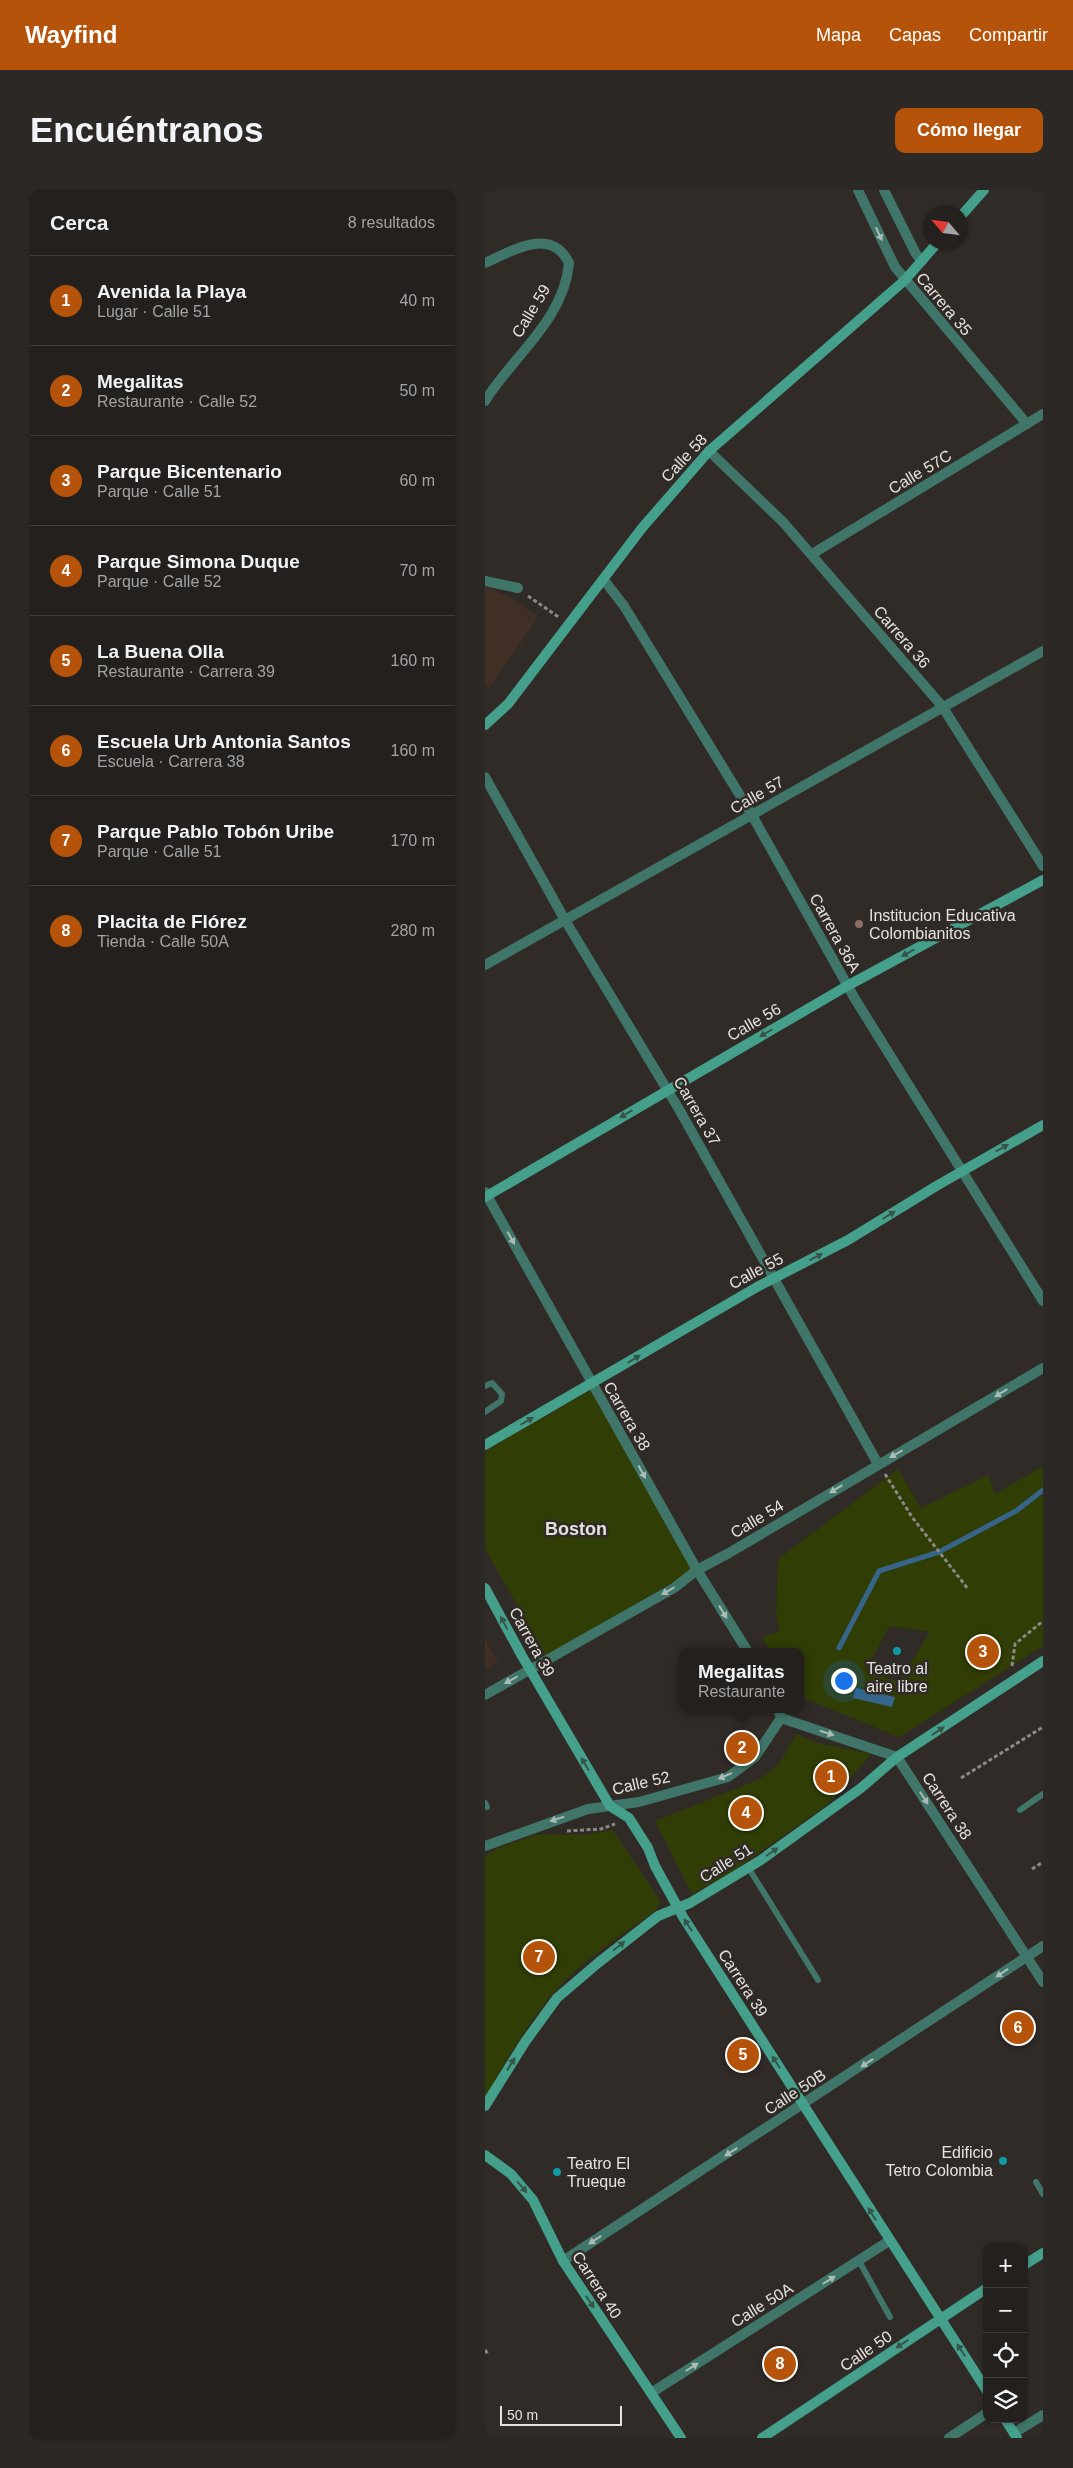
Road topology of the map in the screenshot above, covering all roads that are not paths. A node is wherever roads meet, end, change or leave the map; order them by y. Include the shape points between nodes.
1 (858, 190) edge
2 (884, 190) edge
3 (983, 190) edge
4 (968, 208) edge
5 (931, 250) edge
6 (922, 261) junction
7 (485, 263) edge
8 (905, 280) junction
9 (485, 401) edge
10 (1043, 414) edge
11 (1027, 424) junction
12 (709, 451) junction
13 (812, 554) junction
14 (604, 580) junction
15 (485, 581) edge
16 (518, 588) road end
17 (1043, 650) edge
18 (942, 706) junction
19 (485, 725) edge
20 (485, 777) edge
21 (752, 815) junction
22 (1043, 866) edge
23 (1043, 880) edge
24 (565, 920) junction
25 (485, 965) edge
26 (847, 986) junction
27 (667, 1090) junction
28 (1043, 1125) edge
29 (962, 1171) junction
30 (486, 1195) edge
31 (774, 1277) junction
32 (1043, 1301) edge
33 (1043, 1368) edge
34 (592, 1384) junction
35 (485, 1386) edge
36 (485, 1412) edge
37 (486, 1443) edge
38 (878, 1464) junction
39 (697, 1570) junction
40 (485, 1588) edge
41 (746, 1648) edge
42 (1043, 1661) edge
43 (530, 1670) junction
44 (485, 1694) edge
45 (780, 1713) edge
46 (897, 1757) junction
47 (1043, 1794) edge
48 (610, 1806) junction
49 (1020, 1810) dead end
50 (485, 1846) edge
51 (748, 1868) junction
52 (678, 1908) junction
53 (1043, 1946) edge
54 (1027, 1956) junction
55 (818, 1980) dead end
56 (1043, 1982) edge
57 (803, 2105) junction
58 (485, 2106) edge
59 (485, 2155) edge
60 (1036, 2182) dead end
61 (1043, 2194) edge
62 (889, 2242) junction
63 (1043, 2253) edge
64 (563, 2261) junction
65 (859, 2261) junction
66 (1028, 2262) edge
67 (983, 2291) edge
68 (890, 2317) dead end
69 (941, 2319) junction
70 (983, 2385) edge
71 (651, 2393) junction
72 (983, 2415) edge
73 (1043, 2415) edge
74 (1007, 2423) edge
75 (1015, 2436) edge
76 (681, 2438) edge
77 (762, 2438) edge
78 (949, 2438) edge

1 -> 8 street, Carrera 35 via 895,267
2 - 6 street, Carrera 35
3 - 4 street
5 - 6 street, Calle 58
6 - 8 street, Calle 58
7 - 9 street, Calle 59 via 526,245 541,243 558,248 569,263 568,275 556,305 537,337 503,374
8 - 11 street, Carrera 35
8 - 12 street, Calle 58
10 - 11 street, Calle 57C
11 - 13 street, Calle 57C
12 - 13 street, Carrera 36
12 - 14 street, Calle 58 via 642,528
13 - 18 street, Carrera 36
14 - 19 street, Calle 58 via 507,704
14 - 21 street, Carrera 36A via 624,606
15 - 16 street
17 - 18 street, Calle 57
18 - 21 street, Calle 57
18 - 22 street, Carrera 36
20 - 24 street, Carrera 37
21 - 24 street, Calle 57
21 - 26 street, Carrera 36A
23 -> 26 street, Calle 56
24 - 25 street, Calle 57
24 - 27 street, Carrera 37
26 -> 27 street, Calle 56
26 - 29 street, Carrera 36A
27 -> 30 street, Calle 56
27 - 31 street, Carrera 37
29 -> 28 street, Calle 55
31 -> 29 street, Calle 55 via 848,1240
29 - 32 street, Carrera 36A
30 -> 34 street, Carrera 38
34 -> 31 street, Calle 55
31 - 38 street, Carrera 37
33 -> 38 street, Calle 54
37 -> 34 street, Calle 55
34 -> 39 street, Carrera 38
35 - 36 lane via 492,1383 503,1394 501,1401
38 -> 39 street, Calle 54
39 -> 41 street, Carrera 38
39 -> 43 street, Calle 54 via 674,1588
43 -> 40 street, Carrera 39
46 -> 42 street, Calle 51
43 -> 44 street, Calle 54
48 -> 43 street, Carrera 39
45 -> 46 street
45 -> 48 street, Calle 52 via 755,1756 728,1777 639,1802
51 -> 46 street, Calle 51 via 861,1788
46 -> 54 street, Carrera 38
47 - 49 lane
48 -> 50 street, Calle 52 via 588,1809
48 - 52 street, Carrera 39 via 629,1818
51 - 52 street, Calle 51
51 - 55 lane
57 -> 52 street, Carrera 39
58 -> 52 street, Calle 51 via 557,1998 658,1916
53 - 54 street, Calle 50B
54 - 56 street, Carrera 38
54 -> 57 street, Calle 50B
62 -> 57 street, Carrera 39
57 -> 64 street, Calle 50B
59 -> 64 street, Carrera 40 via 511,2174 533,2200
60 - 61 lane
62 - 65 street, Calle 50A
62 - 69 street, Carrera 39
63 - 66 street
64 -> 71 street, Carrera 40
65 - 68 lane
71 -> 65 street, Calle 50A
67 - 69 street, Calle 50
70 -> 69 street, Carrera 39
69 -> 77 street, Calle 50
71 - 76 street, Carrera 40
72 - 78 street
73 - 75 street
74 - 75 street

